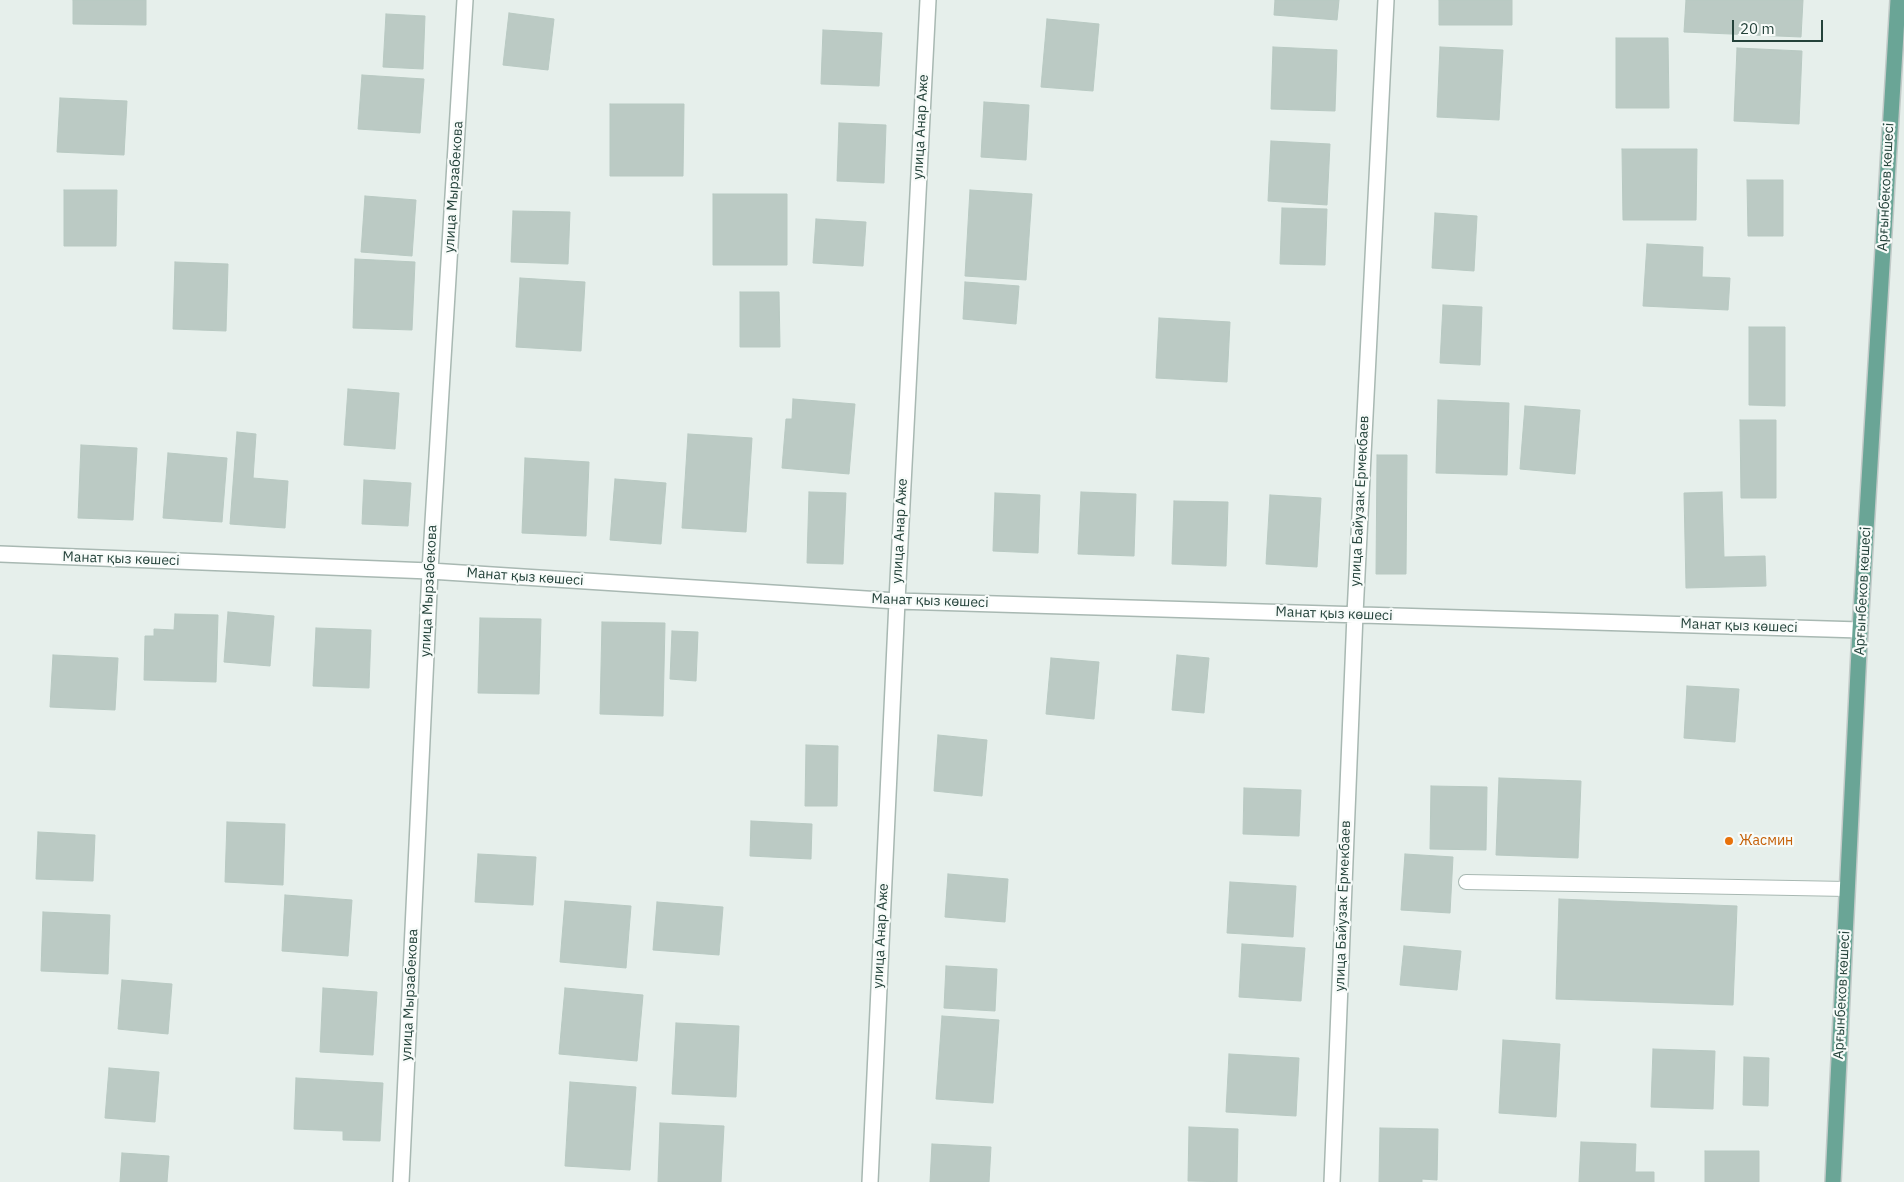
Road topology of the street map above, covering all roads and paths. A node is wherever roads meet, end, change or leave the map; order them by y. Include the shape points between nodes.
1 (465, 0) edge
2 (928, 0) edge
3 (1386, 0) edge
4 (1898, 0) edge
5 (0, 554) edge
6 (430, 571) junction
7 (897, 601) junction
8 (1355, 614) junction
9 (1860, 630) junction
10 (1466, 882) dead end
11 (1848, 889) junction
12 (401, 1182) edge
13 (870, 1182) edge
14 (1332, 1182) edge
15 (1833, 1182) edge

1 - 6 street, улица Мырзабекова
2 - 7 street, улица Анар Аже
3 - 8 street, улица Байузак Ермекбаев
4 - 9 main road, Арғынбеков көшесі
5 - 6 street, Манат қыз көшесі
6 - 7 street, Манат қыз көшесі
6 - 12 street, улица Мырзабекова
7 - 8 street, Манат қыз көшесі
7 - 13 street, улица Анар Аже
8 - 9 street, Манат қыз көшесі
8 - 14 street, улица Байузак Ермекбаев
9 - 11 main road, Арғынбеков көшесі
10 - 11 lane
11 - 15 main road, Арғынбеков көшесі

